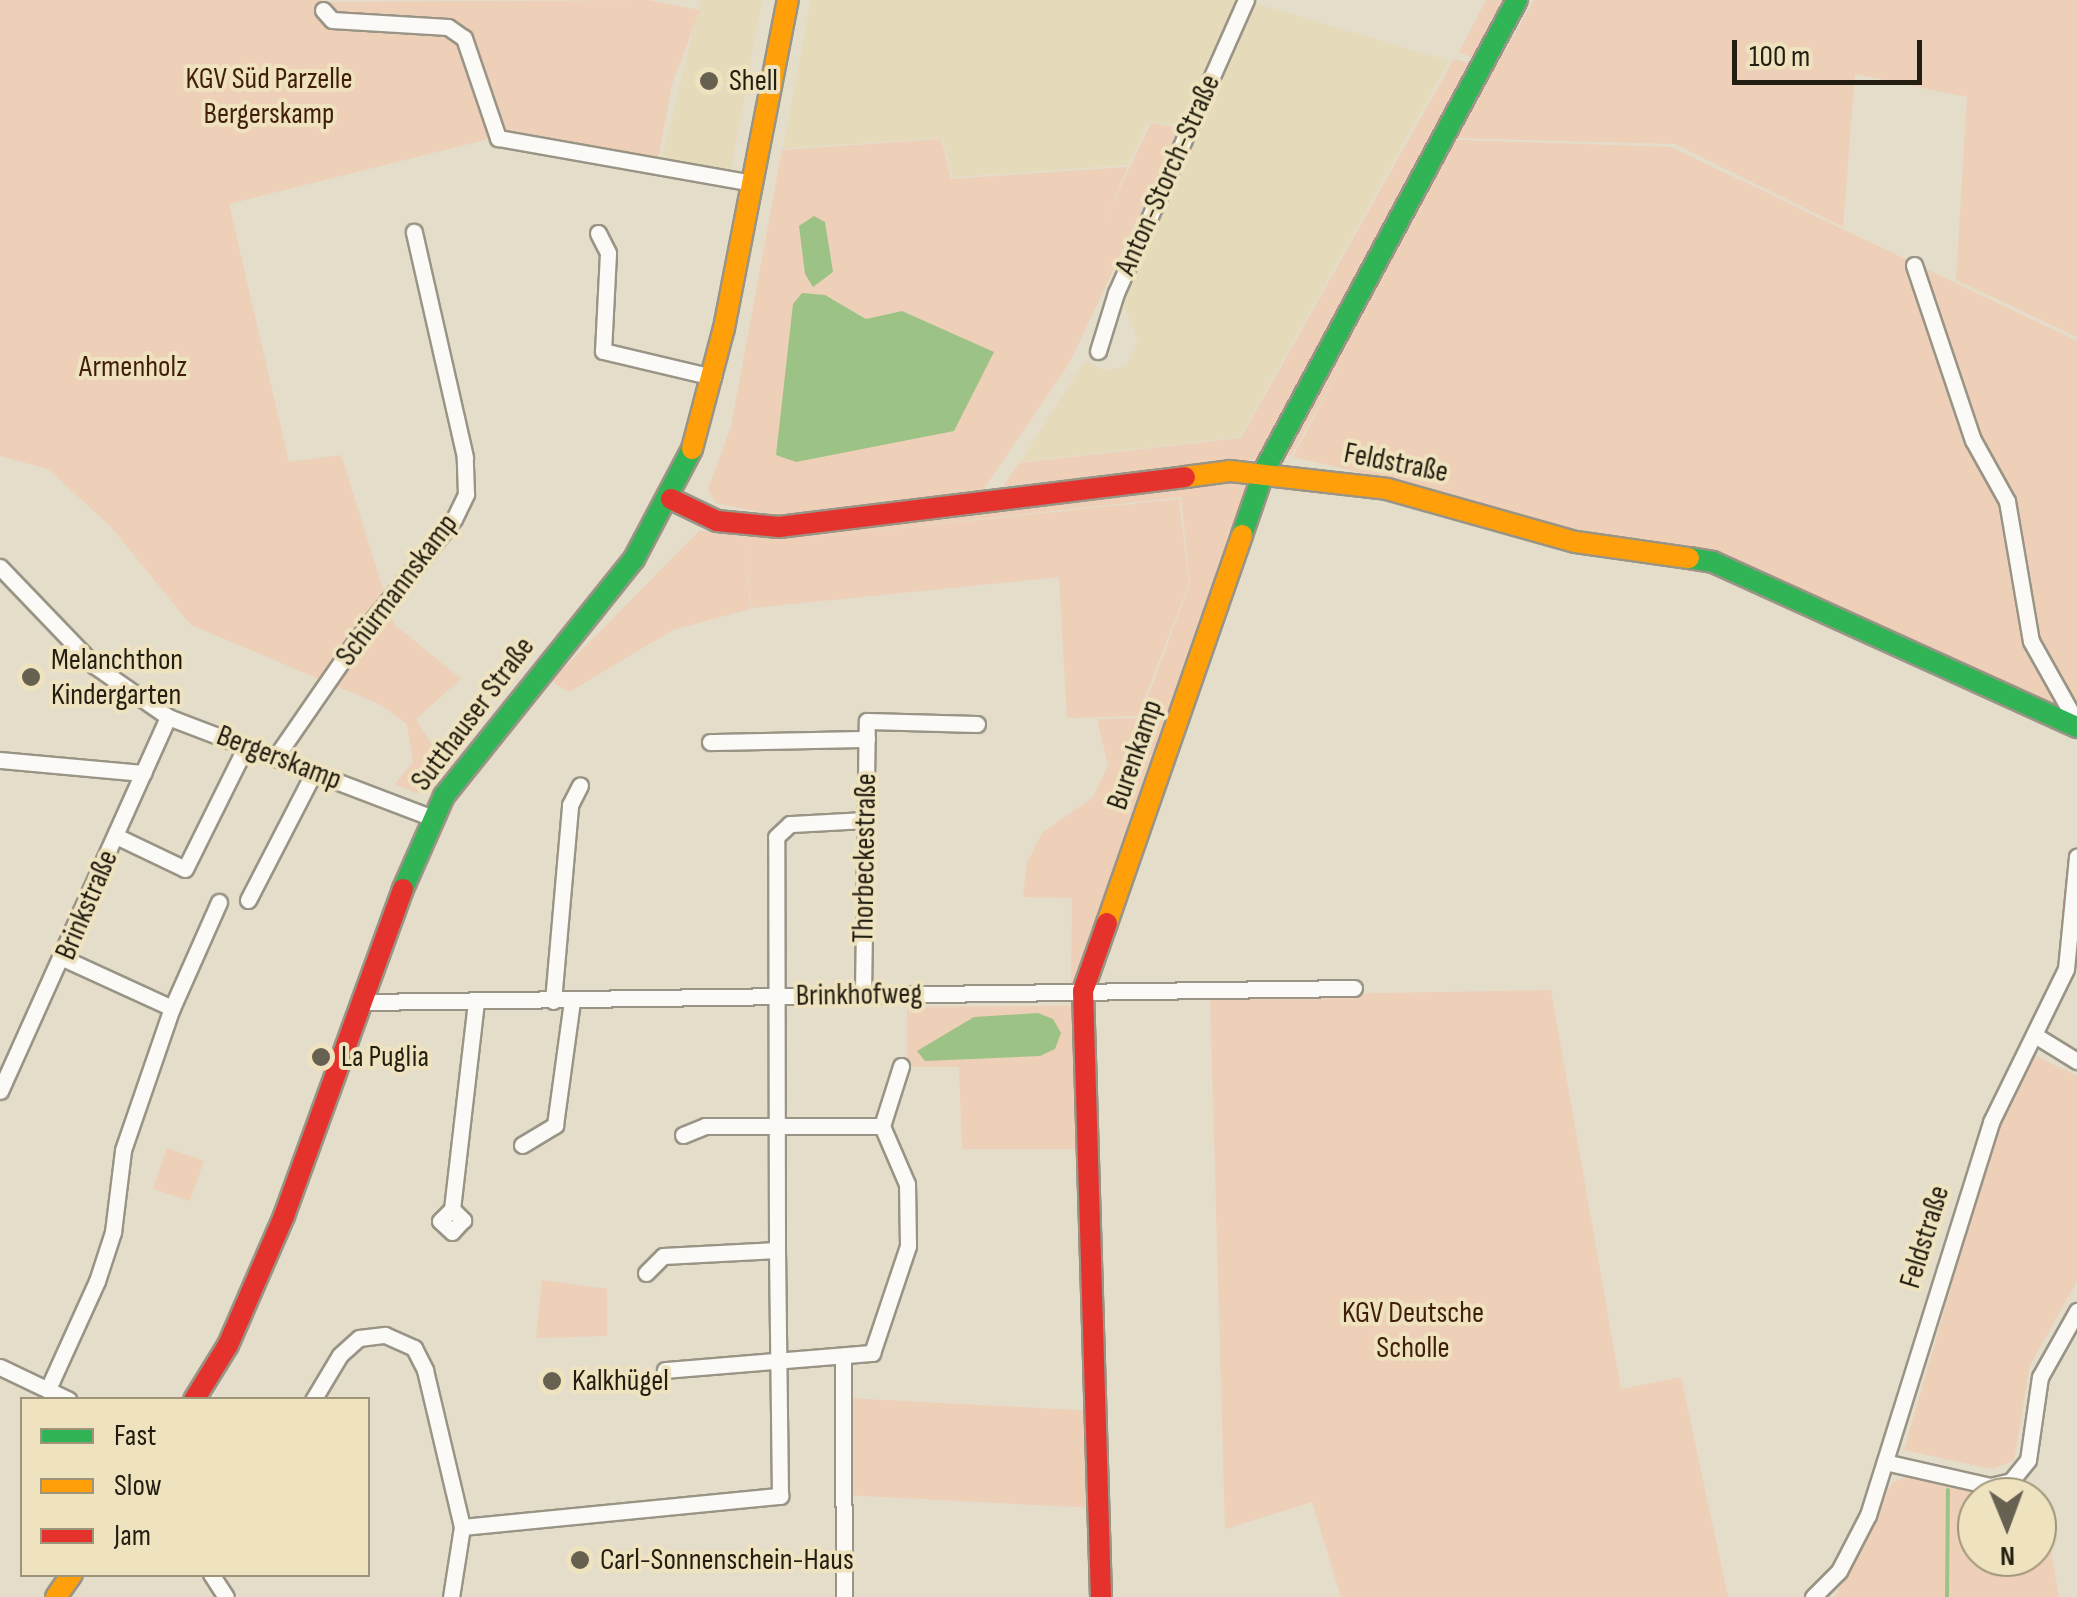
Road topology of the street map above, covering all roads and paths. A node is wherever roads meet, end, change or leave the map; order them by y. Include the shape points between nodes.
1 (788, 0) edge
2 (1246, 0) edge
3 (1517, 0) edge
4 (323, 10) dead end
5 (753, 184) junction
6 (414, 232) dead end
7 (598, 233) dead end
8 (1914, 265) dead end
9 (1098, 351) dead end
10 (713, 377) junction
11 (1264, 471) junction
12 (670, 499) junction
13 (0, 567) edge
14 (168, 716) junction
15 (977, 724) dead end
16 (2077, 725) edge
17 (867, 738) junction
18 (710, 742) dead end
19 (246, 746) junction
20 (275, 758) junction
21 (0, 760) edge
22 (314, 772) junction
23 (143, 773) junction
24 (580, 785) dead end
25 (433, 818) junction
26 (867, 820) junction
27 (116, 836) junction
28 (2077, 857) edge
29 (248, 900) dead end
30 (219, 902) dead end
31 (64, 959) junction
32 (1354, 988) dead end
33 (1083, 991) junction
34 (775, 996) junction
35 (863, 996) junction
36 (552, 1001) junction
37 (572, 1001) junction
38 (364, 1002) junction
39 (476, 1002) junction
40 (172, 1008) junction
41 (2038, 1037) junction
42 (2077, 1061) edge
43 (901, 1066) dead end
44 (0, 1090) edge
45 (775, 1124) junction
46 (882, 1126) junction
47 (682, 1135) dead end
48 (522, 1145) dead end
49 (452, 1209) dead end
50 (776, 1250) junction
51 (646, 1273) dead end
52 (2077, 1311) edge
53 (843, 1360) junction
54 (779, 1362) junction
55 (0, 1367) edge
56 (665, 1370) dead end
57 (48, 1389) junction
58 (63, 1397) edge
59 (196, 1397) edge
60 (315, 1397) edge
61 (1889, 1463) junction
62 (462, 1527) junction
63 (451, 1597) edge
64 (844, 1597) edge
65 (1101, 1597) edge
66 (1813, 1597) edge

1 - 5 street, Sutthauser Straße
2 - 9 street, Anton-Storch-Straße via 1116,293
3 - 11 street, Burenkamp
4 - 5 street via 332,20 448,27 464,38 498,138
5 - 10 street, Sutthauser Straße
6 - 20 street, Schürmannskamp via 466,456 466,494
7 - 10 street via 608,253 603,351
8 - 16 street, Feldstraße via 1972,440 2007,501 2031,641
10 - 12 street, Sutthauser Straße
11 - 12 street, Feldstraße via 779,527 717,521
11 - 16 street, Feldstraße via 1387,489 1576,542 1713,562
11 - 33 street, Burenkamp
12 - 25 street, Sutthauser Straße via 634,560 468,763
13 - 14 street, Bergerskamp via 95,666
14 - 19 street, Bergerskamp
14 - 23 street, Brinkstraße
15 - 17 street, Thorbeckestraße via 867,721
17 - 18 street
17 - 26 street, Thorbeckestraße
19 - 20 street, Bergerskamp
19 - 27 street via 186,868
20 - 22 street, Bergerskamp
21 - 23 street
22 - 25 street, Bergerskamp
22 - 29 street
23 - 27 street, Brinkstraße
24 - 36 street via 570,805
25 - 38 street, Sutthauser Straße
26 - 34 street via 782,826
26 - 35 street, Thorbeckestraße
27 - 31 street, Brinkstraße
28 - 41 street, Feldstraße via 2066,969
30 - 40 street
31 - 40 street
31 - 44 street, Brinkstraße
32 - 33 street, Brinkhofweg
33 - 35 street, Brinkhofweg
33 - 65 street, Burenkamp
34 - 35 street, Brinkhofweg
34 - 37 street, Brinkhofweg
34 - 45 street
36 - 37 street, Brinkhofweg
36 - 39 street, Brinkhofweg
37 - 48 street via 555,1125
38 - 39 street, Brinkhofweg
38 - 59 street, Sutthauser Straße via 284,1216 228,1344
39 - 49 street
40 - 57 street via 122,1150 102,1264
41 - 42 street
41 - 61 street, Feldstraße via 1991,1122
43 - 46 street
45 - 46 street
45 - 47 street via 704,1126
45 - 50 street
46 - 53 street via 907,1184 908,1246 872,1353
50 - 51 street via 663,1256
50 - 54 street
52 - 61 street via 2040,1377 2028,1460 2011,1481 1990,1486
53 - 54 street
53 - 64 street
54 - 56 street
54 - 62 street via 780,1496
55 - 57 street
57 - 58 street
60 - 62 street via 340,1354 359,1338 385,1336 414,1348
61 - 66 street, Feldstraße via 1839,1571
62 - 63 street

